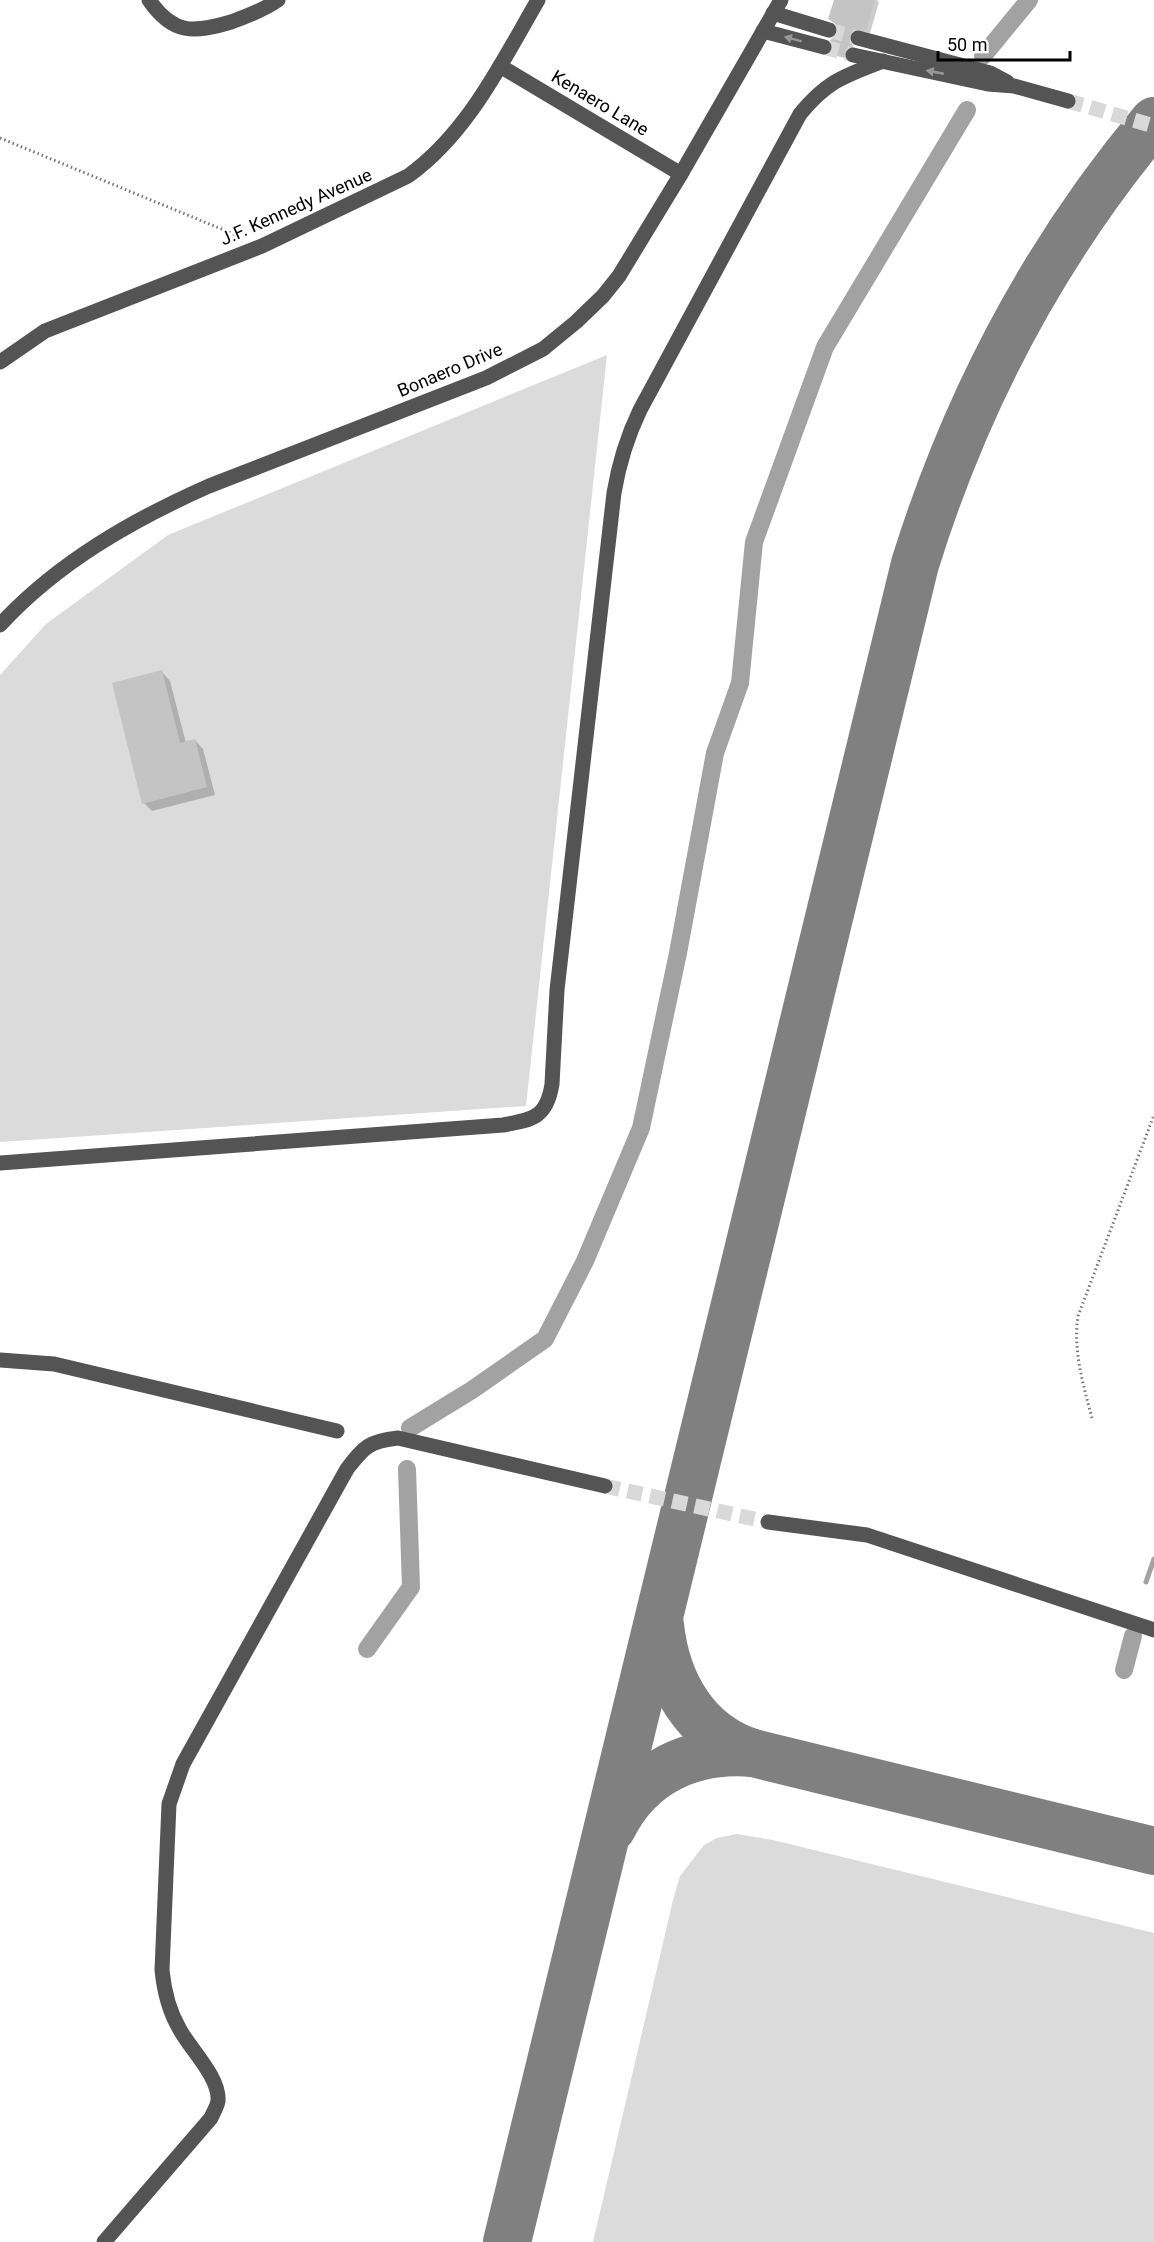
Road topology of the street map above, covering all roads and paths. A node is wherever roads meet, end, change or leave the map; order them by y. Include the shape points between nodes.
1 (149, 0) edge
2 (278, 0) edge
3 (538, 0) edge
4 (777, 6) edge
5 (829, 30) tunnel mouth
6 (763, 31) junction
7 (858, 38) tunnel mouth
8 (824, 47) tunnel mouth
9 (853, 55) tunnel mouth
10 (883, 61) junction
11 (500, 66) junction
12 (1014, 86) junction
13 (1068, 101) tunnel mouth
14 (0, 138) edge
15 (681, 174) junction
16 (262, 246) junction
17 (0, 362) edge
18 (0, 625) edge
19 (1154, 1115) edge
20 (0, 1163) edge
21 (0, 1360) edge
22 (1092, 1418) dead end
23 (337, 1431) dead end
24 (605, 1486) tunnel mouth
25 (768, 1522) tunnel mouth
26 (1154, 1630) edge
27 (104, 2242) edge

1 - 2 street via 167,20 193,30 239,19
3 - 11 street, J.F. Kennedy Avenue
4 - 5 street
4 - 6 street, Bonaero Drive
8 -> 6 street
6 - 15 street, Bonaero Drive
7 - 12 street via 990,73
9 - 10 street
12 -> 10 street
10 - 20 street via 833,81 800,114 640,410 624,447 614,493 574,836 557,990 552,1084 544,1110 525,1121 503,1125
11 - 15 street, Kenaero Lane
11 - 16 street, J.F. Kennedy Avenue via 460,127 426,164 386,188
12 - 13 street
14 - 16 path
15 - 18 street, Bonaero Drive via 612,285 543,349 486,378 174,502 87,550 29,595
16 - 17 street, J.F. Kennedy Avenue via 45,331
19 - 22 path via 1078,1316 1076,1352
21 - 23 street via 54,1364
24 - 27 street via 398,1438 379,1440 365,1447 347,1469 175,1783 168,1821 164,1988 179,2028 207,2069 218,2099 211,2118
25 - 26 street via 867,1535

